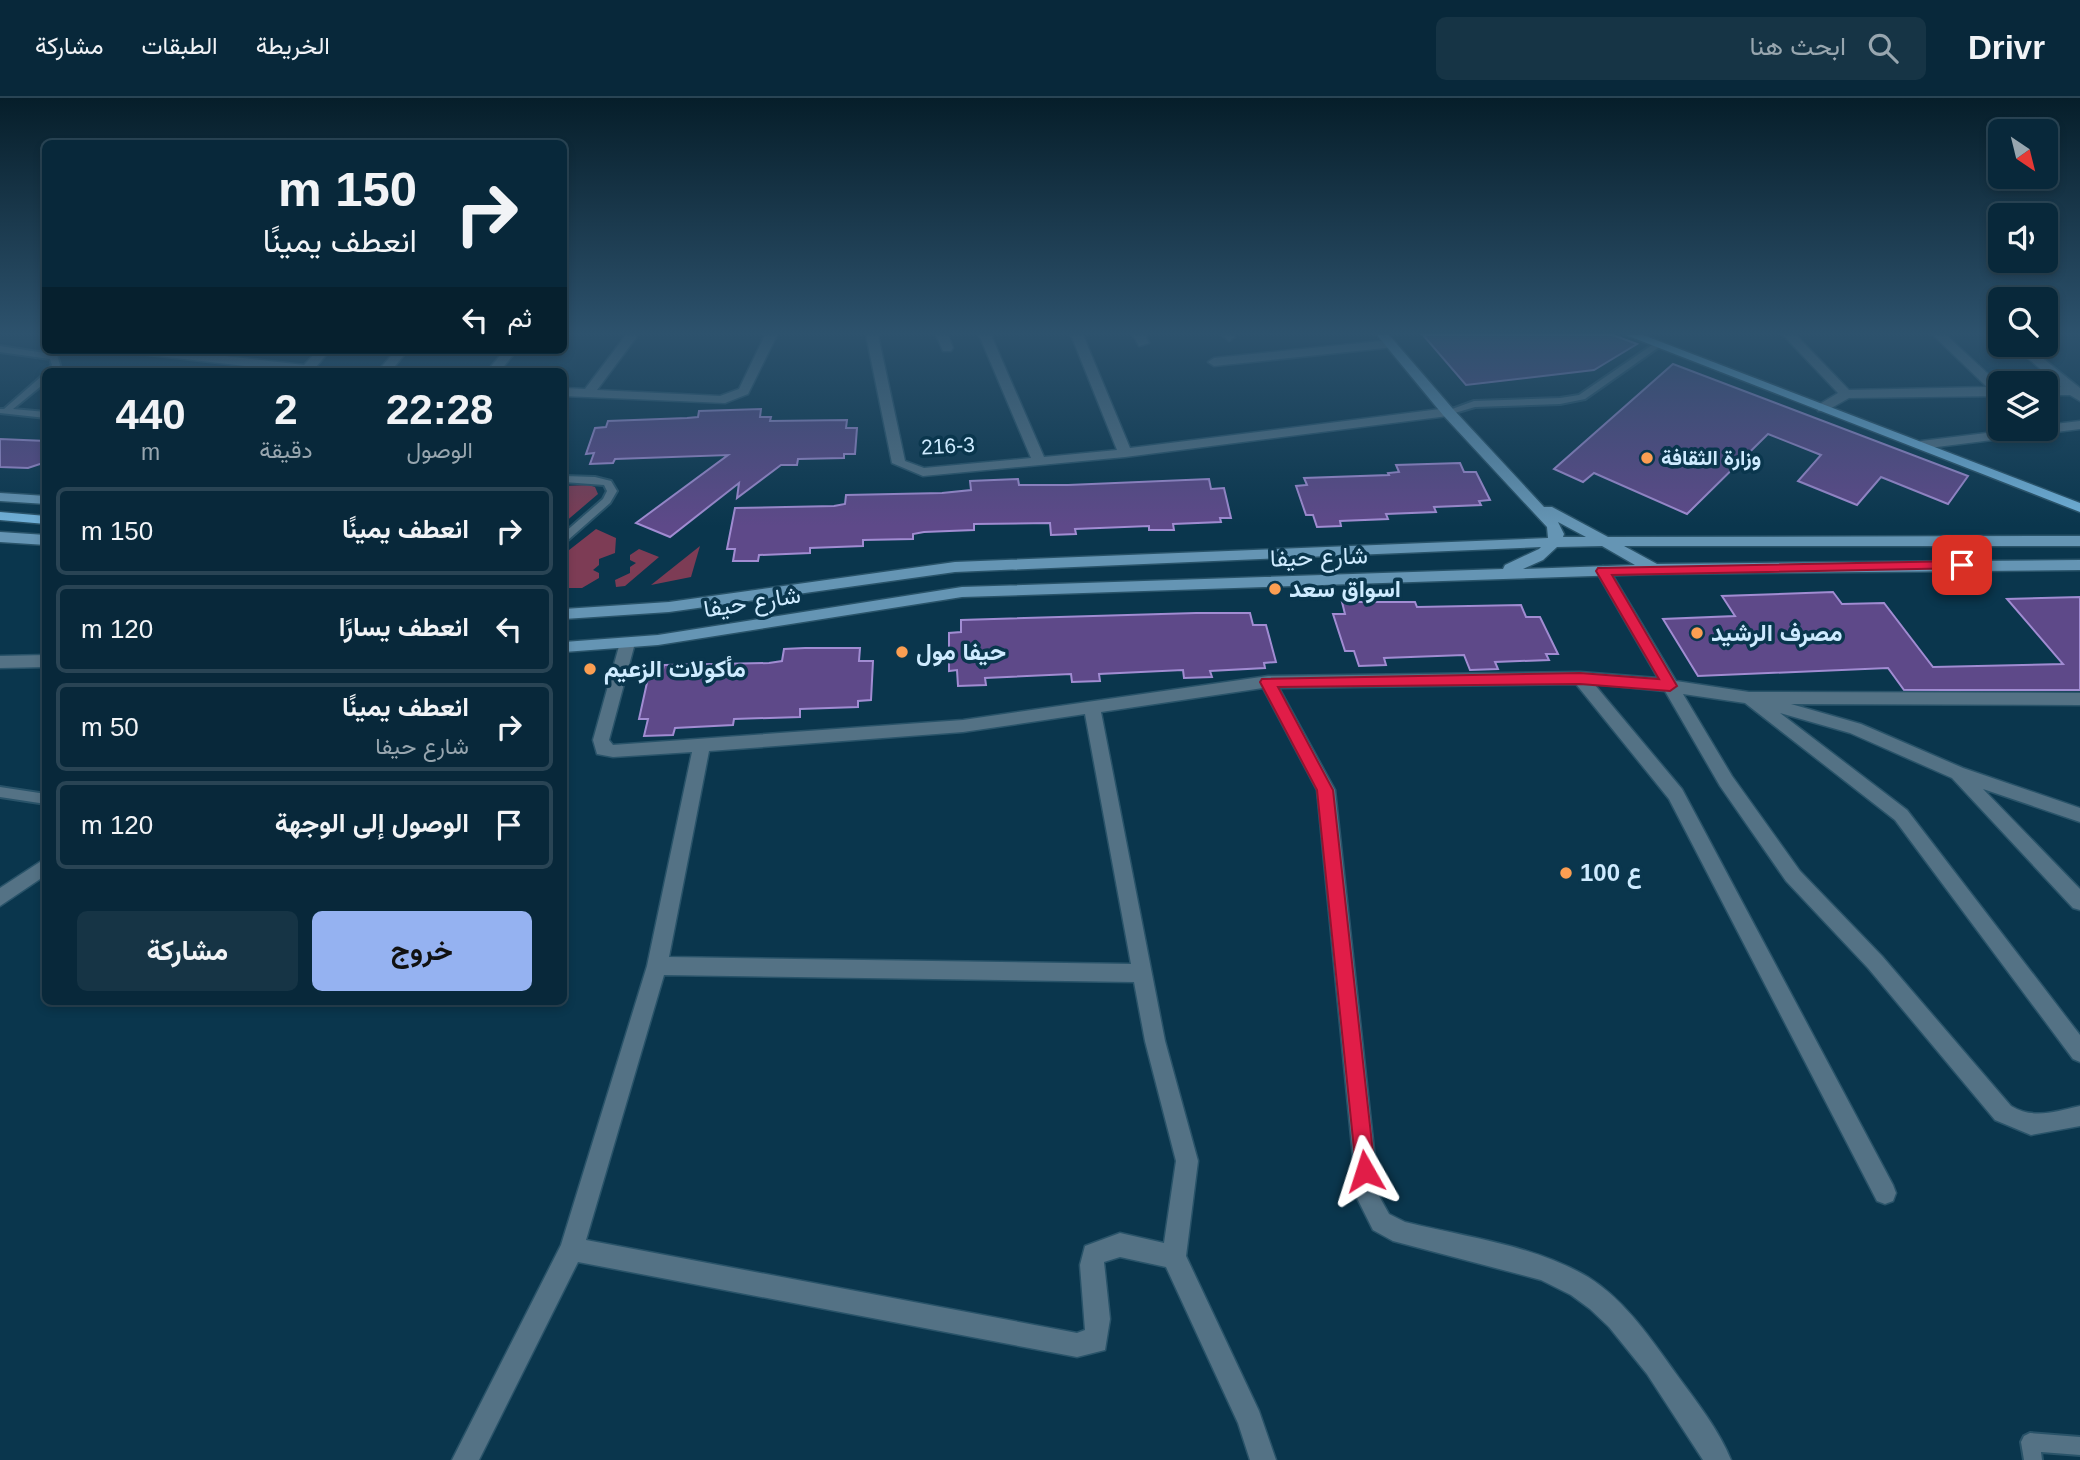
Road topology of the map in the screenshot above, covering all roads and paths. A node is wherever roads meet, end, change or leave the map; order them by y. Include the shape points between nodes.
1 (19, 399) edge
2 (682, 399) edge
3 (726, 399) edge
4 (886, 399) edge
5 (1013, 399) edge
6 (1103, 399) edge
7 (1437, 399) edge
8 (1573, 399) edge
9 (1797, 399) edge
10 (1838, 399) edge
11 (1822, 408) junction
12 (2, 412) edge
13 (1448, 412) junction
14 (42, 415) edge
15 (2080, 425) edge
16 (2058, 427) edge
17 (1988, 435) edge
18 (1921, 445) junction
19 (1125, 453) junction
20 (1040, 460) junction
21 (567, 479) edge
22 (1527, 495) junction
23 (0, 497) edge
24 (42, 500) edge
25 (2080, 508) edge
26 (0, 516) edge
27 (42, 520) edge
28 (567, 535) edge
29 (0, 537) edge
30 (42, 540) edge
31 (2080, 541) edge
32 (1554, 542) junction
33 (1604, 543) junction
34 (2080, 565) edge
35 (1654, 569) junction
36 (1603, 571) junction
37 (1493, 574) junction
38 (567, 614) edge
39 (627, 643) junction
40 (567, 648) edge
41 (42, 661) edge
42 (0, 662) edge
43 (1580, 678) junction
44 (1268, 682) junction
45 (1670, 686) junction
46 (1749, 698) junction
47 (2080, 699) edge
48 (1092, 707) junction
49 (702, 743) junction
50 (1957, 773) junction
51 (0, 792) edge
52 (42, 798) edge
53 (2080, 815) edge
54 (42, 867) edge
55 (0, 898) edge
56 (2080, 902) edge
57 (657, 966) junction
58 (1142, 973) junction
59 (2080, 1052) edge
60 (2080, 1116) edge
61 (1885, 1193) dead end
62 (572, 1249) junction
63 (1174, 1257) junction
64 (2080, 1446) edge
65 (465, 1460) edge
66 (1263, 1460) edge
67 (1718, 1460) edge
68 (2033, 1460) edge

1 - 12 lane
2 - 3 street
4 - 20 street, 216-3 via 900,463 910,468 923,472
5 - 20 street
6 - 19 street
7 - 13 main road
8 - 13 lane via 1474,404
9 - 11 main road
10 - 11 street
11 - 18 main road
12 - 14 lane
13 - 19 street, 216-3
13 - 22 main road
15 - 16 street
17 - 18 street
18 - 25 main road
19 - 20 street, 216-3
21 - 28 lane via 595,480 608,484 612,491
22 - 32 main road via 1554,526
22 - 33 main road
23 - 24 main road
26 - 27 main road
29 - 30 main road
31 - 33 main road, شارع حيفا
32 - 33 main road, شارع حيفا
32 - 37 main road via 1538,558
32 - 38 main road, شارع حيفا via 955,567 669,607
33 - 35 main road
34 - 35 main road, شارع حيفا
35 - 36 main road, شارع حيفا
36 - 37 main road, شارع حيفا
36 - 45 street
37 - 39 main road, شارع حيفا via 962,592
39 - 40 main road, شارع حيفا
39 - 49 street via 601,740 603,749
41 - 42 street
43 - 44 street
43 - 45 street
43 - 61 street via 1676,794
44 - 48 street
44 - 67 street via 1325,790 1367,1198 1381,1222 1401,1233 1539,1269 1580,1286 1610,1311 1656,1368
45 - 46 street
45 - 60 street via 1726,781 1793,876 1875,962 2003,1113 2020,1125 2036,1126
46 - 47 street
46 - 50 street via 1856,727
46 - 59 street via 1901,815
48 - 49 street via 964,726
48 - 58 street
49 - 57 street
50 - 53 street
50 - 56 street
51 - 52 lane
54 - 55 street
57 - 58 street
57 - 62 street
58 - 63 street via 1187,1161
62 - 63 street via 1077,1345 1096,1341 1100,1325 1090,1272 1093,1254 1120,1245
62 - 65 street
63 - 66 street via 1250,1420
64 - 68 lane via 2031,1442

